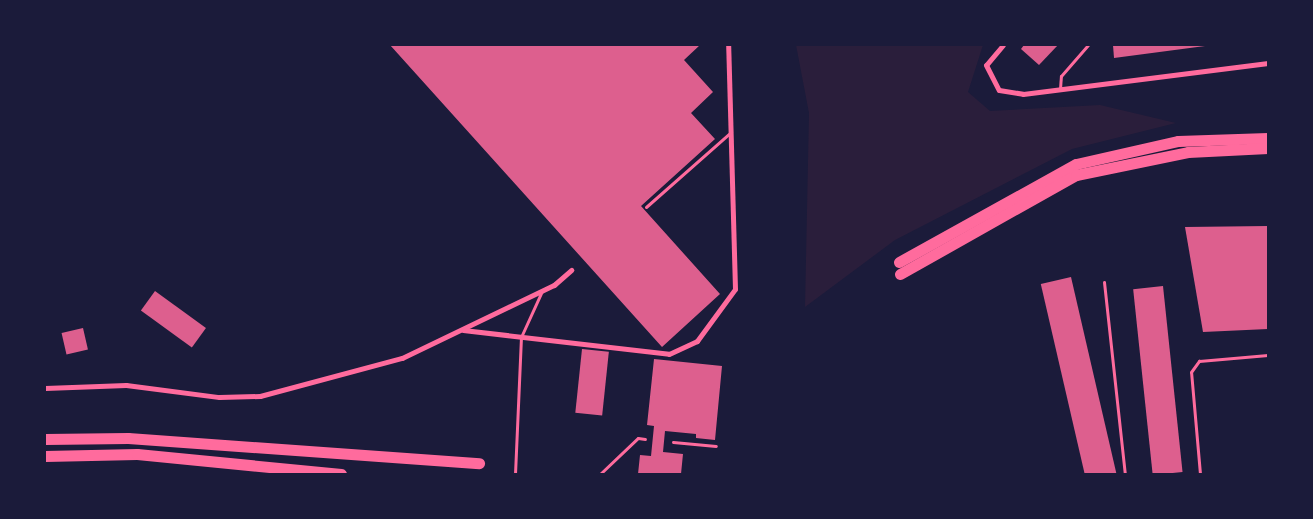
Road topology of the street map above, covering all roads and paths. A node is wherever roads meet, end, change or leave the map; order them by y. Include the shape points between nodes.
1 (728, 45) edge
2 (1003, 45) edge
3 (1088, 45) edge
4 (1268, 63) edge
5 (1060, 89) junction
6 (732, 131) junction
7 (1268, 138) edge
8 (1268, 148) edge
9 (646, 207) dead end
10 (899, 262) dead end
11 (571, 270) dead end
12 (900, 274) dead end
13 (1104, 282) dead end
14 (542, 290) junction
15 (461, 330) junction
16 (521, 337) junction
17 (1268, 355) edge
18 (45, 388) edge
19 (45, 439) edge
20 (645, 439) dead end
21 (673, 442) dead end
22 (716, 446) dead end
23 (45, 456) edge
24 (478, 463) dead end
25 (341, 474) edge
26 (515, 474) edge
27 (600, 474) edge
28 (1125, 474) edge
29 (1200, 474) edge

1 - 6 street
2 - 5 street via 986,65 999,90 1023,94
3 - 5 lane via 1061,76
4 - 5 street
6 - 9 lane
6 - 16 street via 735,289 697,341 670,354
7 - 10 main road via 1178,141 1076,164
8 - 12 main road via 1188,152 1076,175
11 - 14 street
13 - 28 lane
14 - 15 street
14 - 16 lane
15 - 16 street
15 - 18 street via 402,358 260,396 219,397 126,384
16 - 26 lane
17 - 29 lane via 1199,361 1191,372
19 - 24 main road via 128,438
20 - 27 lane via 638,438
21 - 22 lane
23 - 25 main road via 137,454

